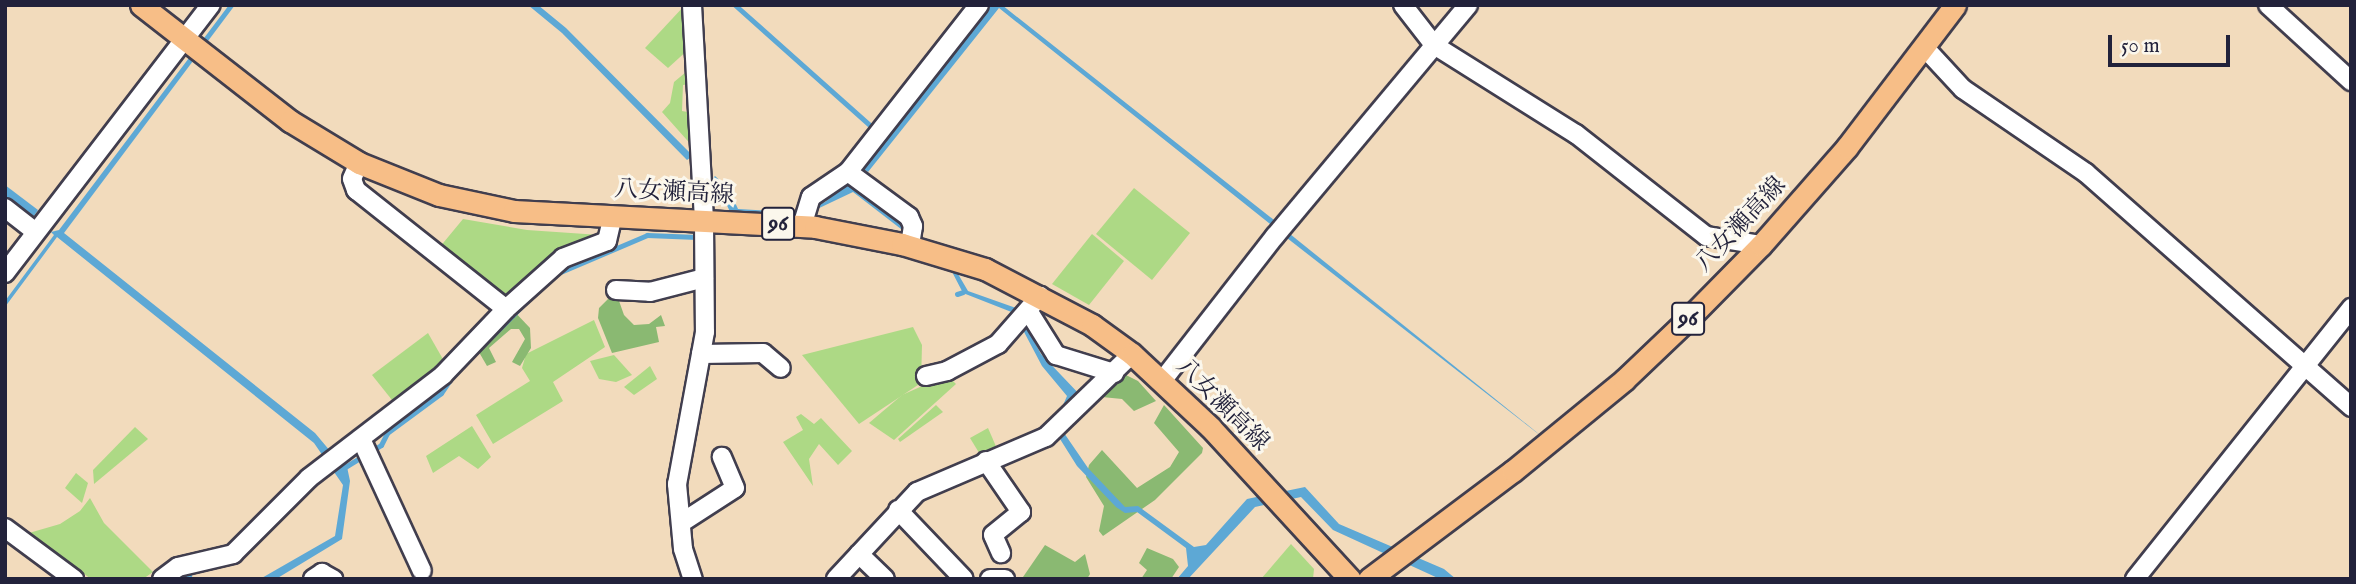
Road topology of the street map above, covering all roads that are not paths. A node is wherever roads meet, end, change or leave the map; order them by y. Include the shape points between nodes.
1 (141, 5) edge
2 (211, 5) edge
3 (692, 5) edge
4 (979, 5) edge
5 (1403, 5) edge
6 (1468, 5) edge
7 (1955, 5) edge
8 (2268, 5) edge
9 (185, 40) junction
10 (1434, 45) junction
11 (1924, 47) junction
12 (2351, 80) edge
13 (359, 163) junction
14 (848, 172) junction
15 (5, 208) edge
16 (613, 216) junction
17 (704, 222) junction
18 (802, 226) junction
19 (36, 232) junction
20 (1761, 245) junction
21 (910, 246) junction
22 (5, 273) edge
23 (705, 278) junction
24 (616, 290) dead end
25 (1035, 304) junction
26 (2351, 308) edge
27 (506, 309) junction
28 (701, 354) junction
29 (1132, 354) junction
30 (781, 368) dead end
31 (2303, 368) junction
32 (1114, 373) junction
33 (926, 376) dead end
34 (1163, 381) junction
35 (2351, 407) edge
36 (361, 439) junction
37 (722, 457) dead end
38 (986, 461) junction
39 (898, 510) junction
40 (681, 523) junction
41 (5, 528) edge
42 (1001, 553) dead end
43 (859, 554) junction
44 (422, 571) dead end
45 (74, 579) edge
46 (162, 579) edge
47 (313, 579) edge
48 (333, 579) edge
49 (693, 579) edge
50 (836, 579) edge
51 (885, 579) edge
52 (964, 579) edge
53 (990, 579) edge
54 (1005, 579) edge
55 (1350, 579) edge
56 (1369, 579) edge
57 (2135, 579) edge

1 - 9 main road, 八女瀬高線 / 96
2 - 9 street
3 - 17 street
4 - 14 street
5 - 10 street
6 - 10 street
7 - 11 main road, 八女瀬高線 / 96
8 - 12 street
9 - 13 main road, 八女瀬高線 / 96 via 290,121
9 - 19 street
10 - 20 street via 1576,134 1706,236
10 - 34 street
11 - 20 main road, 八女瀬高線 / 96 via 1847,147
11 - 31 street via 1962,89 2086,173
13 - 16 main road, 八女瀬高線 / 96 via 439,195 498,208
13 - 27 street via 352,179 356,190
14 - 18 street via 811,197
14 - 21 street via 909,217 913,226
15 - 19 street
16 - 17 main road, 八女瀬高線 / 96
16 - 27 street via 607,241 563,258
17 - 18 main road, 八女瀬高線 / 96
17 - 23 street
18 - 21 main road, 八女瀬高線 / 96
19 - 22 street
20 - 56 main road, 八女瀬高線 / 96 via 1624,380
21 - 25 main road, 八女瀬高線 / 96 via 985,270
23 - 24 street via 650,292
23 - 28 street
25 - 29 main road, 八女瀬高線 / 96
25 - 32 street via 1056,355
25 - 33 street via 998,344 947,371
26 - 31 street
27 - 36 street via 443,375
28 - 30 street via 763,352
28 - 40 street via 677,484
29 - 32 street
29 - 34 main road, 八女瀬高線 / 96
31 - 35 street
31 - 57 street
32 - 38 street via 1046,438
34 - 55 main road, 八女瀬高線 / 96
36 - 44 street
36 - 46 street via 309,478 233,554 178,567
37 - 40 street via 735,488
38 - 39 street via 917,492
38 - 42 street via 1021,512 993,536
39 - 43 street
39 - 52 street
40 - 49 street
41 - 45 street
43 - 50 street
43 - 51 street
47 - 48 street via 322,573
53 - 54 street

